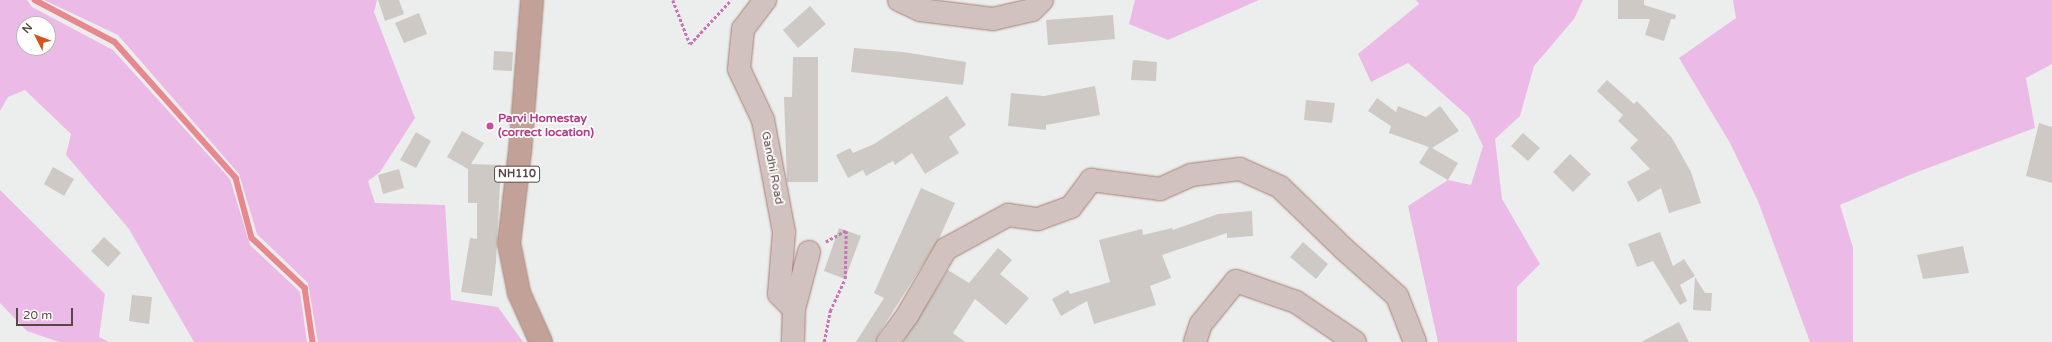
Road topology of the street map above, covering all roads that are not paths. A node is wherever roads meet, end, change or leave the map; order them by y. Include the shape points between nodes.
1 (532, 0) edge
2 (765, 0) edge
3 (899, 0) edge
4 (1042, 0) edge
5 (809, 252) road end
6 (794, 309) junction
7 (542, 342) edge
8 (793, 342) edge
9 (888, 342) edge
10 (1195, 342) edge
11 (1355, 342) edge
12 (1415, 342) edge

1 - 7 highway, NH110 via 520,150 509,243 519,293
2 - 6 street, Gandhi Road via 743,29 739,69 763,120 784,232 779,294
3 - 4 street via 920,10 993,19 1032,10
5 - 6 street
6 - 8 street
9 - 12 street via 907,316 946,249 1008,215 1038,219 1072,207 1091,180 1160,189 1191,175 1240,169 1280,187 1397,296
10 - 11 street via 1201,324 1236,281 1296,302

